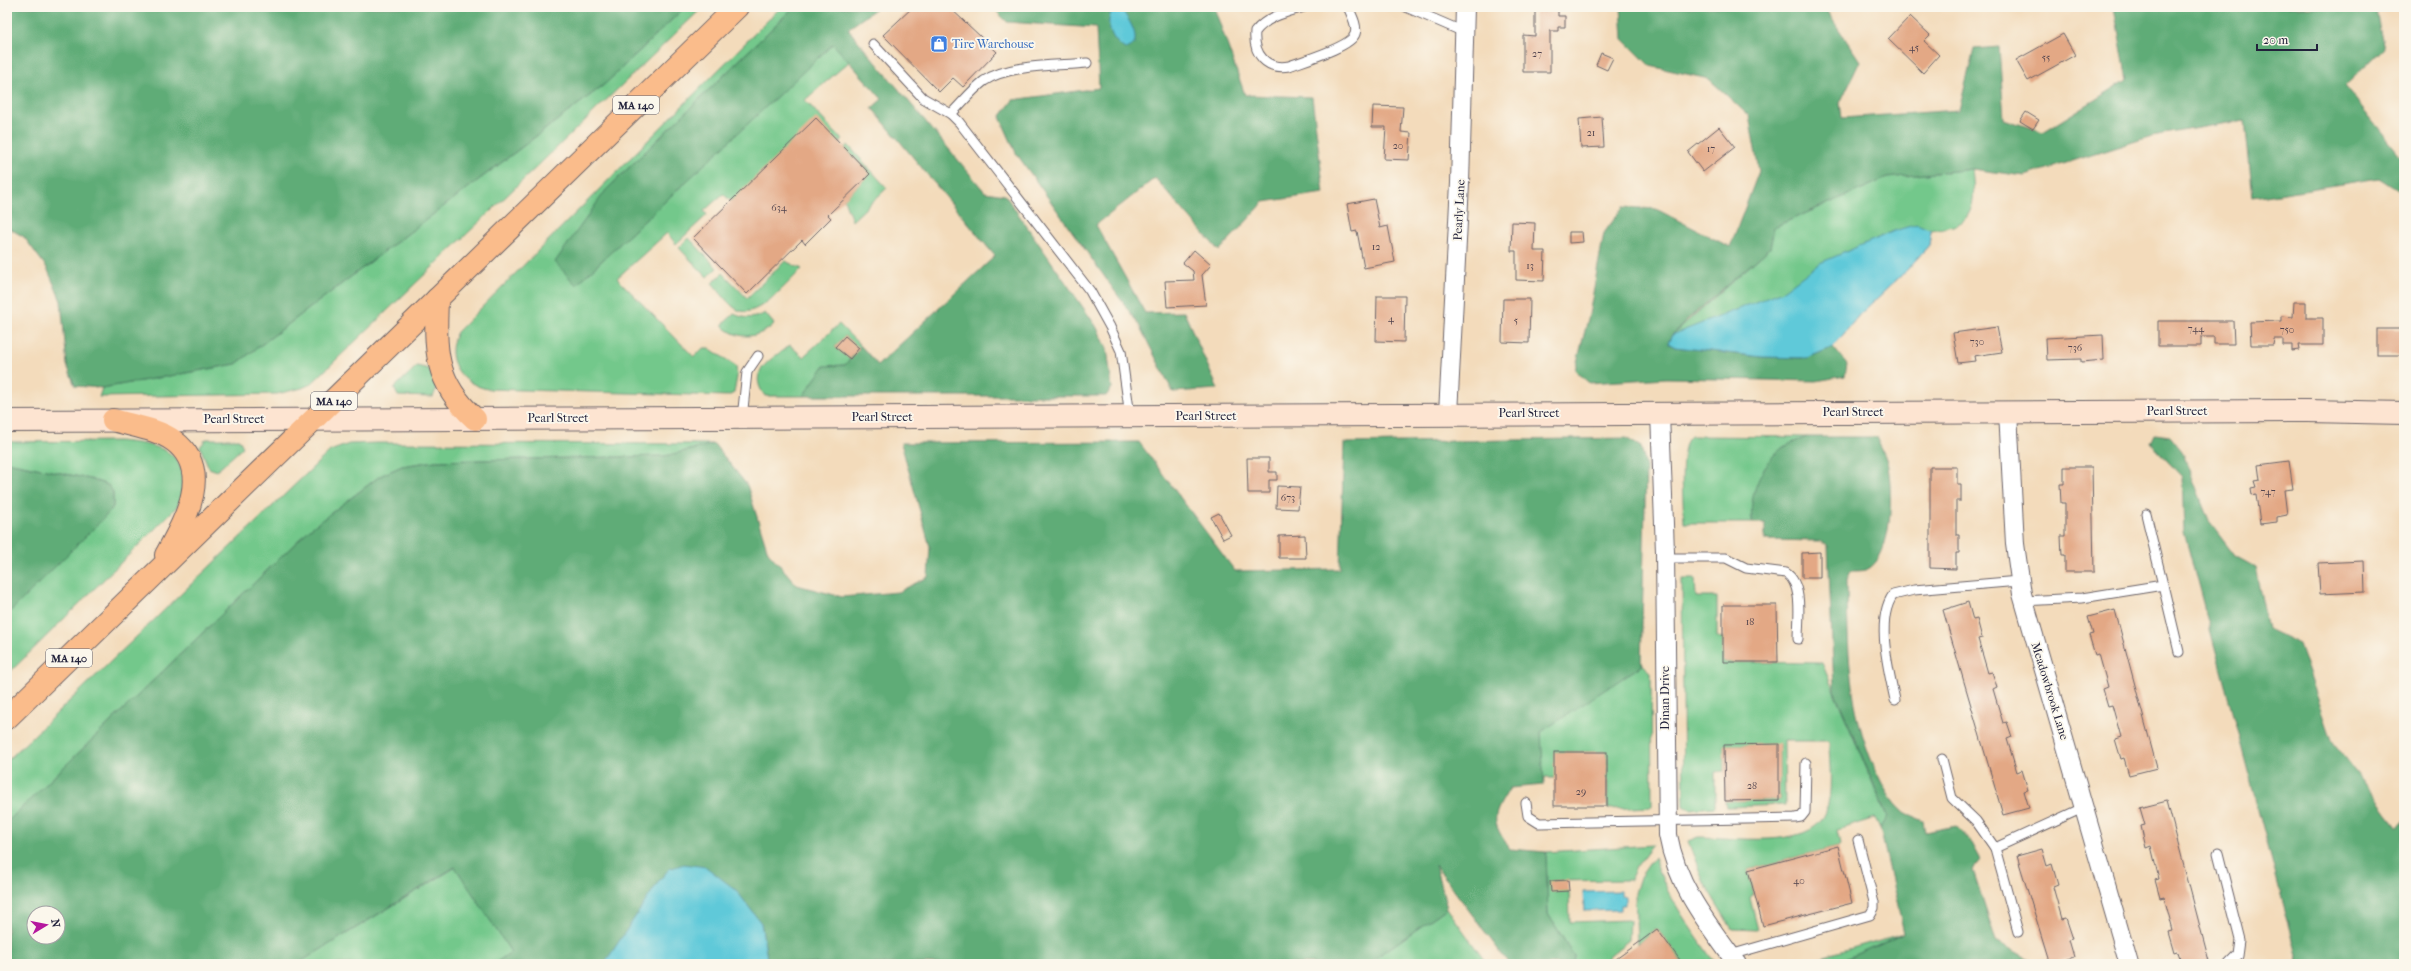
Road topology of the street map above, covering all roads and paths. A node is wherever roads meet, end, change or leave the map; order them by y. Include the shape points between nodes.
1 (737, 7) edge
2 (1304, 7) edge
3 (1348, 7) edge
4 (1406, 7) edge
5 (1465, 7) edge
6 (1464, 32) junction
7 (873, 44) dead end
8 (1087, 63) dead end
9 (951, 114) junction
10 (437, 299) junction
11 (758, 356) dead end
12 (2008, 412) junction
13 (1660, 413) junction
14 (2404, 413) edge
15 (1448, 414) junction
16 (1130, 416) junction
17 (742, 418) junction
18 (315, 419) junction
19 (475, 419) junction
20 (113, 420) junction
21 (7, 421) edge
22 (2146, 514) dead end
23 (1665, 558) junction
24 (157, 573) junction
25 (2019, 581) junction
26 (2163, 585) junction
27 (2023, 601) junction
28 (1798, 639) dead end
29 (2178, 652) dead end
30 (1895, 700) dead end
31 (7, 718) edge
32 (1942, 759) dead end
33 (1806, 763) dead end
34 (1526, 803) dead end
35 (2085, 807) junction
36 (1667, 821) junction
37 (1858, 840) dead end
38 (1995, 848) junction
39 (2218, 853) dead end
40 (2018, 932) dead end
41 (1733, 959) edge
42 (2129, 964) edge
43 (2230, 964) edge

1 - 10 highway, MA 140
2 - 3 lane via 1267,20 1255,32 1256,51 1266,63 1289,66 1347,43 1356,29
4 - 6 lane
5 - 6 street, Pearly Lane
6 - 15 street, Pearly Lane via 1460,183
7 - 9 lane via 923,98
8 - 9 lane via 1000,74 985,81
9 - 16 lane via 1090,291 1121,351
10 - 18 highway, MA 140
10 - 19 highway via 437,358 454,394
11 - 17 lane via 747,372
12 - 13 main road, Pearl Street
12 - 14 main road, Pearl Street
12 - 25 street, Meadowbrook Lane
13 - 15 main road, Pearl Street
13 - 23 street, Dinan Drive
15 - 16 main road, Pearl Street
16 - 17 main road, Pearl Street
17 - 19 main road, Pearl Street
18 - 19 main road, Pearl Street
18 - 20 main road, Pearl Street
18 - 24 highway, MA 140
20 - 21 main road, Pearl Street
20 - 24 highway via 158,433 174,441 186,454 193,468 195,486 189,508
22 - 26 lane
23 - 28 lane via 1726,558 1746,568 1786,573 1791,576 1798,596
23 - 36 street, Dinan Drive
24 - 31 highway, MA 140
25 - 27 street, Meadowbrook Lane
25 - 30 lane via 1893,594 1885,612 1888,667
26 - 27 lane via 2082,598
26 - 29 lane
27 - 35 street, Meadowbrook Lane
32 - 38 lane via 1952,798 1976,821
33 - 36 lane via 1807,804 1801,817
34 - 36 lane via 1528,816 1540,823
35 - 38 lane
35 - 42 street, Meadowbrook Lane
36 - 41 street, Dinan Drive via 1671,852 1685,889
37 - 41 lane via 1874,902 1870,914
38 - 40 lane
39 - 43 lane via 2240,940 2238,955

